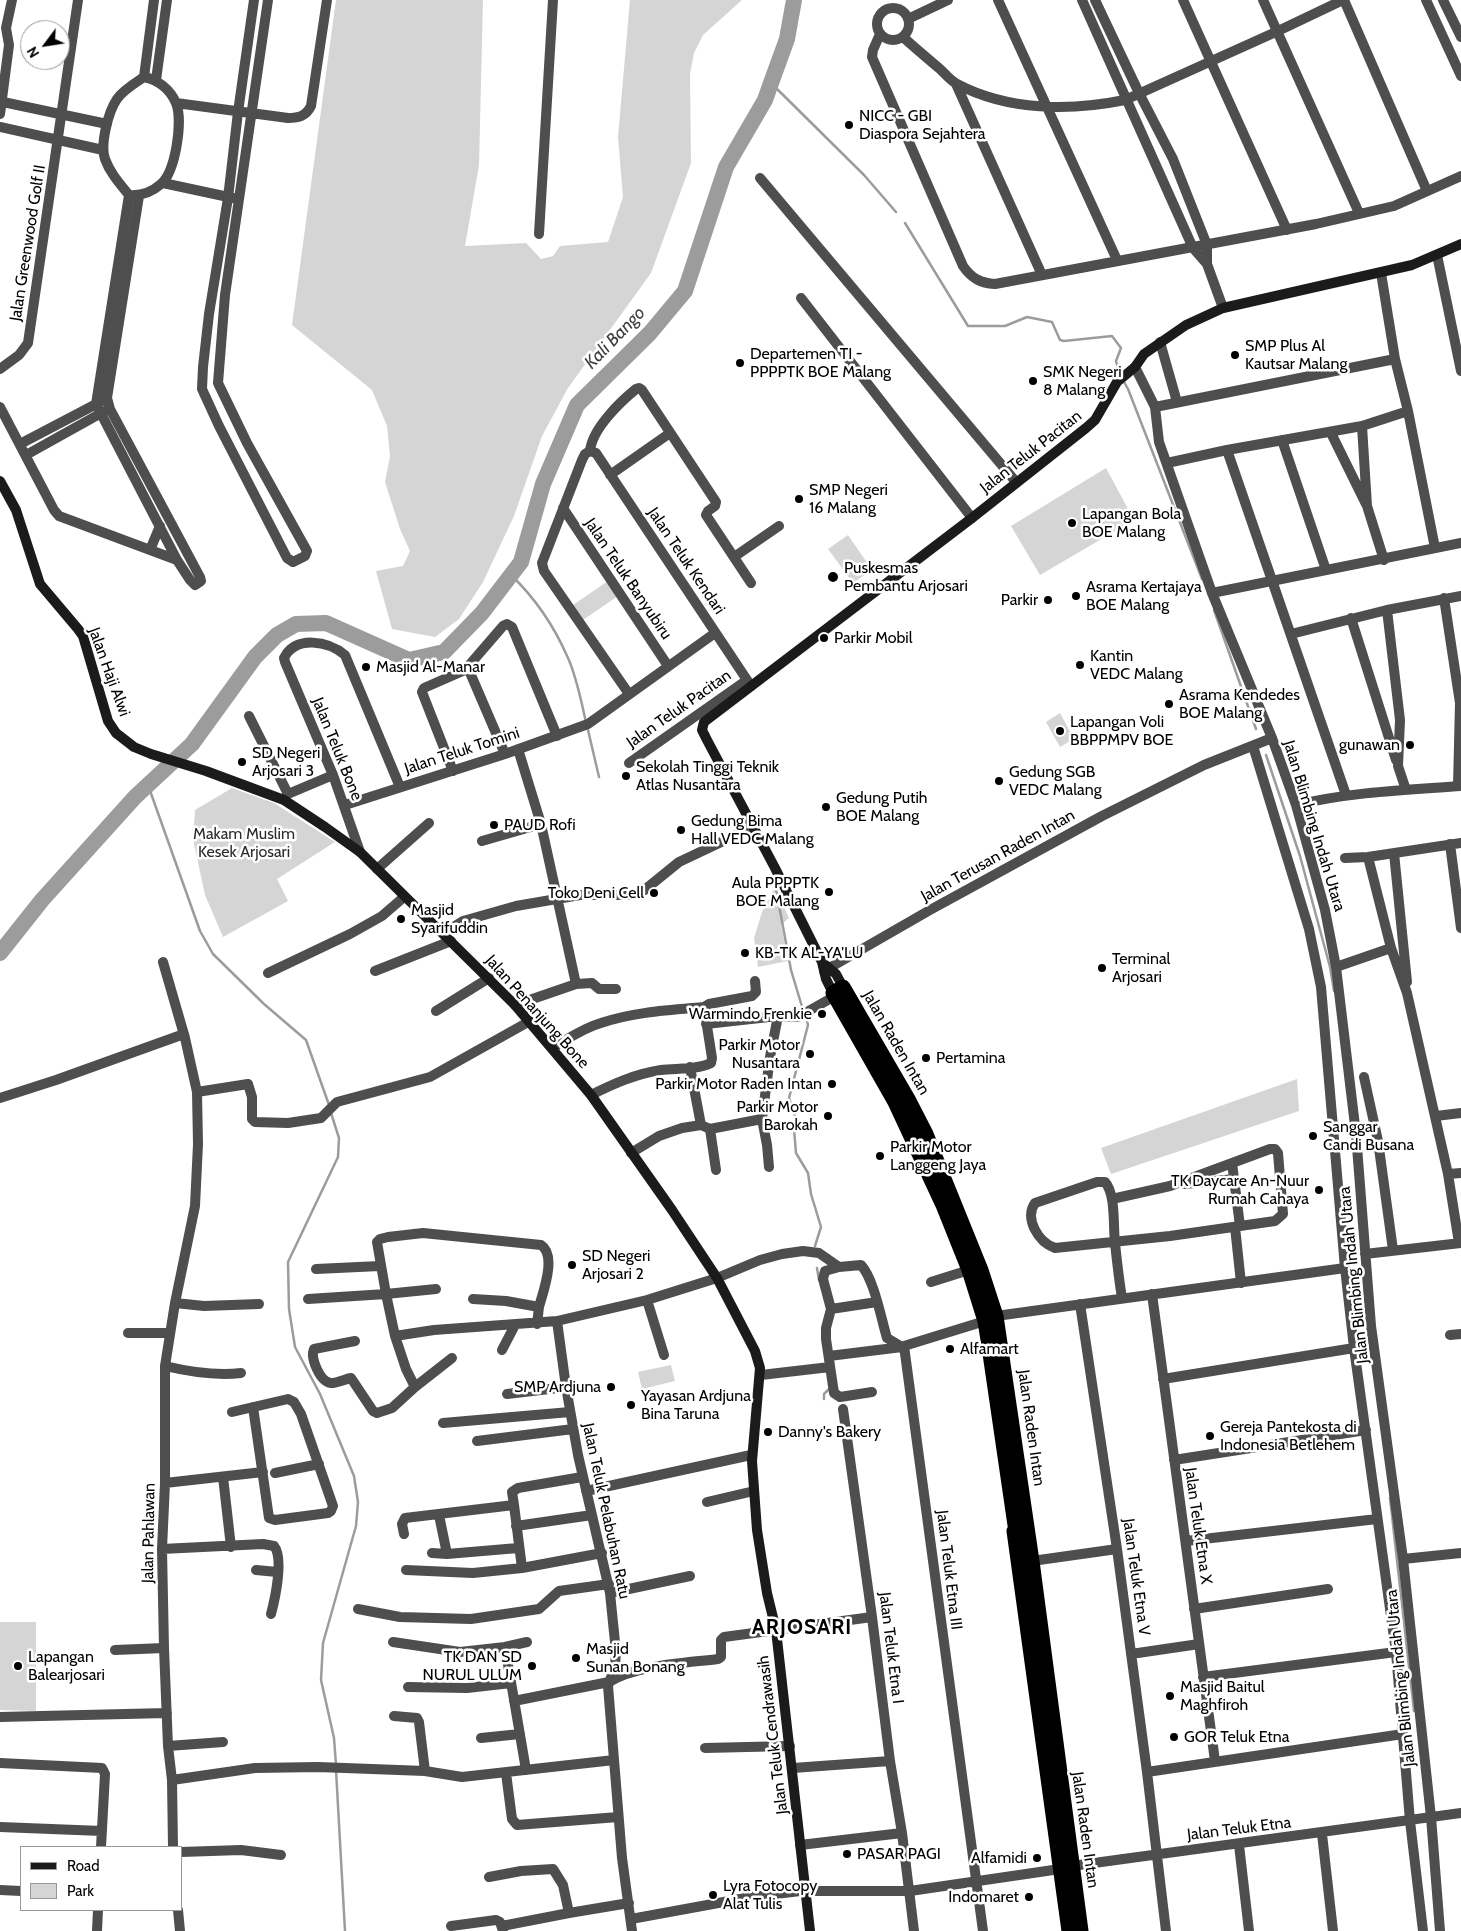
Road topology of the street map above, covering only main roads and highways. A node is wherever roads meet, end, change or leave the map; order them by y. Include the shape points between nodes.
1 (837, 992) road end
2 (910, 1118) junction
3 (990, 1319) junction
4 (1066, 1868) junction
5 (1069, 1931) edge
6 (1081, 1931) edge

1 - 2 highway, Jalan Raden Intan via 856,1019
2 - 3 highway, Jalan Raden Intan
2 - 3 highway, Jalan Raden Intan via 962,1222 989,1292
3 - 4 highway, Jalan Raden Intan via 1000,1338 1032,1561
3 - 4 highway, Jalan Raden Intan via 1014,1531
4 - 5 highway, Jalan Raden Intan
4 - 6 highway, Jalan Raden Intan

